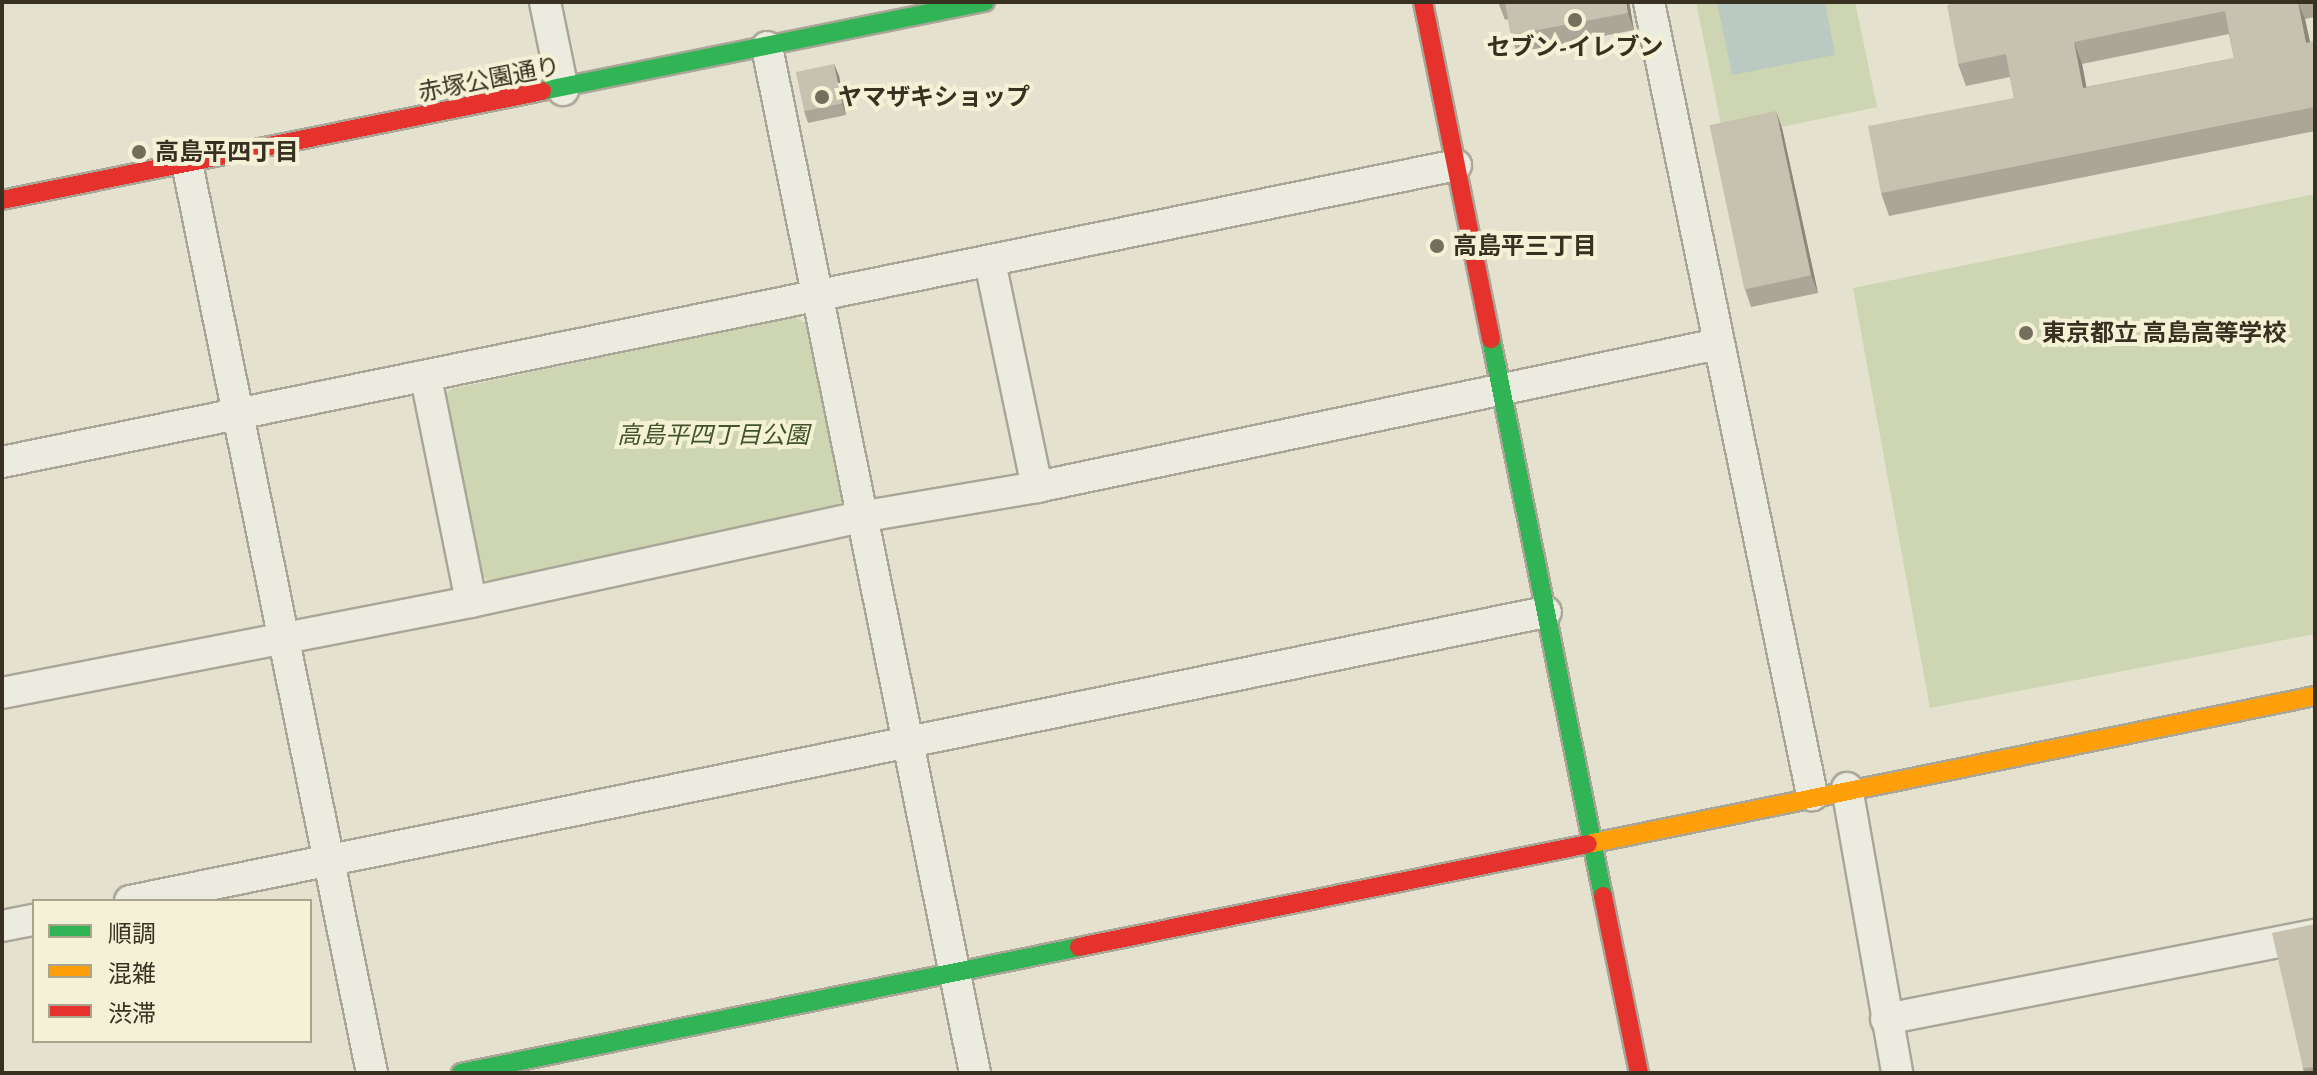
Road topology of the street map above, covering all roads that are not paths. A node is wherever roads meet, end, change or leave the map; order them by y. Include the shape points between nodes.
1 (545, 2) edge
2 (985, 2) edge
3 (1423, 2) edge
4 (1649, 2) edge
5 (767, 47) junction
6 (563, 90) junction
7 (187, 163) junction
8 (1456, 165) junction
9 (2, 200) edge
10 (990, 262) junction
11 (814, 293) junction
12 (1718, 344) junction
13 (426, 378) junction
14 (1500, 390) junction
15 (239, 414) junction
16 (2, 462) edge
17 (1037, 487) junction
18 (860, 517) junction
19 (471, 602) junction
20 (1546, 612) junction
21 (283, 638) junction
22 (2, 693) edge
23 (2315, 696) edge
24 (906, 742) junction
25 (1847, 788) junction
26 (1812, 795) junction
27 (1590, 840) junction
28 (329, 862) junction
29 (140, 899) edge
30 (32, 920) edge
31 (2, 926) edge
32 (2315, 935) edge
33 (954, 970) junction
34 (1886, 1019) junction
35 (372, 1073) edge
36 (461, 1073) edge
37 (975, 1073) edge
38 (1639, 1073) edge
39 (1897, 1073) edge

1 - 6 street
2 - 5 street, 赤塚公園通り
3 - 8 street
4 - 12 street
5 - 6 street, 赤塚公園通り
5 - 11 street
6 - 7 street, 赤塚公園通り
7 - 9 street, 赤塚公園通り
7 - 15 street
8 - 10 street
8 - 14 street
10 - 11 street
10 - 17 street
11 - 13 street
11 - 18 street
12 - 14 street
12 - 26 street
13 - 15 street
13 - 19 street
14 - 17 street
14 - 20 street
15 - 16 street
15 - 21 street
17 - 18 street
18 - 19 street
18 - 24 street
19 - 21 street
20 - 24 street
20 - 27 street
21 - 22 street
21 - 28 street
23 - 25 street
24 - 28 street
24 - 33 street
25 - 26 street
25 - 34 street
26 - 27 street
27 - 33 street
27 - 38 street
28 - 29 street
28 - 35 street
30 - 31 street
32 - 34 street
33 - 36 street
33 - 37 street
34 - 39 street

